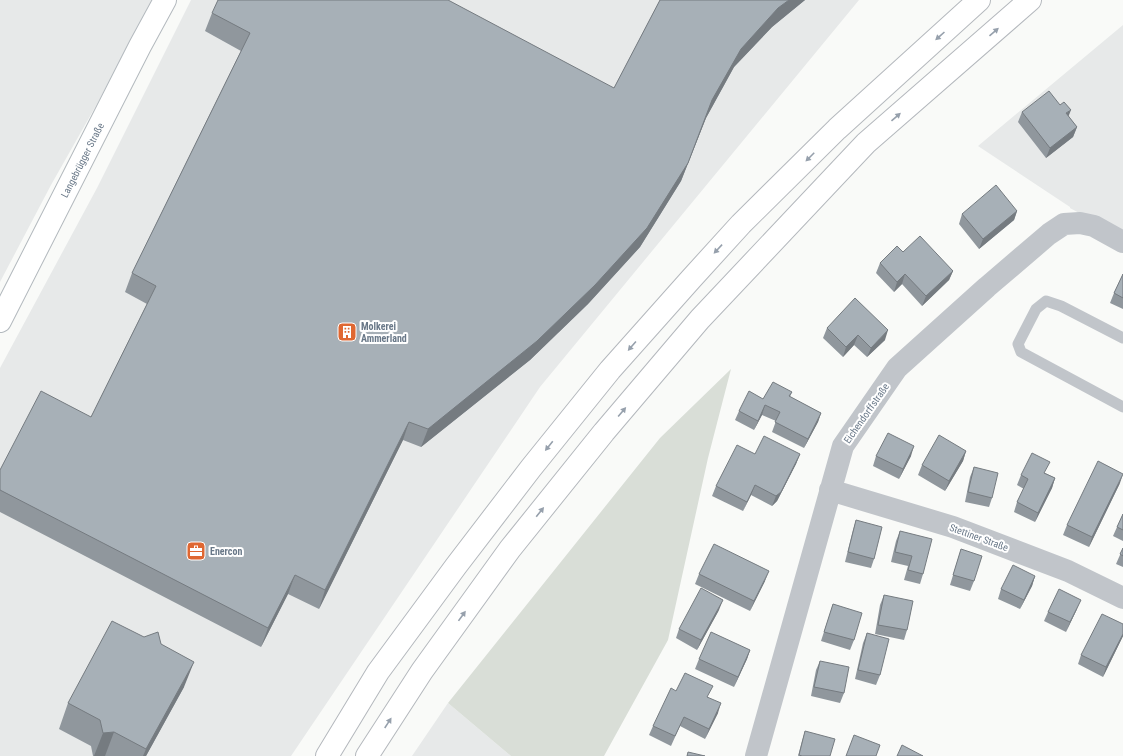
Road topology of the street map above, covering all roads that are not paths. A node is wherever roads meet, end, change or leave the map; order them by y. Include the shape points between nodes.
1 (165, 0) edge
2 (979, 0) edge
3 (1030, 0) edge
4 (1123, 242) edge
5 (0, 321) edge
6 (1123, 338) edge
7 (1123, 407) edge
8 (830, 490) junction
9 (1123, 598) edge
10 (326, 756) edge
11 (367, 756) edge
12 (756, 756) edge

1 - 5 main road, Langebrügger Straße
2 -> 10 main road via 837,129 741,224 610,370 530,468 378,672
11 -> 3 main road via 422,671 510,549 604,432 700,319 866,143
4 - 8 street, Eichendorffstraße via 1094,226 1080,223 1064,224 1044,239 897,368 843,446
6 - 7 lane via 1046,301 1036,309 1018,344 1021,352
8 - 9 street, Stettiner Straße via 953,527 1068,571
8 - 12 street, Eichendorffstraße

